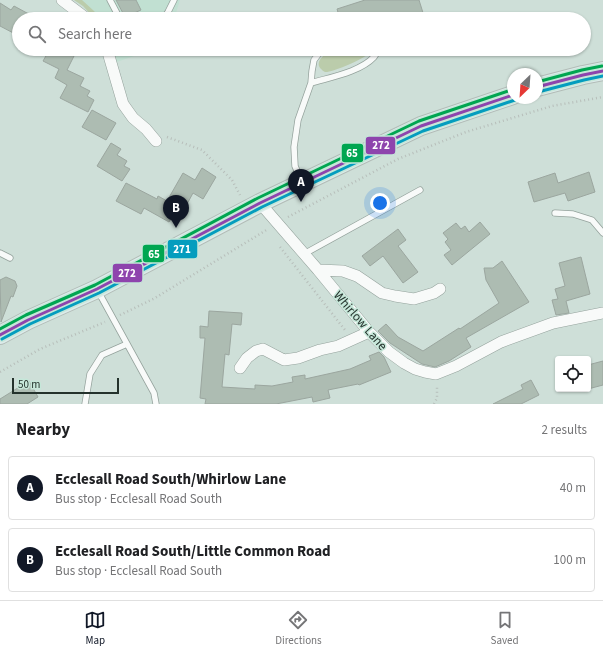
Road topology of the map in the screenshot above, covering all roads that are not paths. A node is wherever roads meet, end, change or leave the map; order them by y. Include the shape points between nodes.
1 (62, 0) edge
2 (110, 0) edge
3 (174, 0) edge
4 (78, 12) edge
5 (116, 12) edge
6 (168, 12) edge
7 (109, 56) edge
8 (317, 56) edge
9 (375, 56) edge
10 (603, 71) edge
11 (311, 83) junction
12 (543, 85) edge
13 (507, 97) edge
14 (156, 140) dead end
15 (302, 183) junction
16 (420, 190) dead end
17 (260, 203) junction
18 (555, 213) dead end
19 (603, 232) edge
20 (0, 253) edge
21 (304, 254) junction
22 (10, 258) dead end
23 (318, 270) junction
24 (97, 289) junction
25 (440, 289) dead end
26 (603, 313) edge
27 (369, 332) junction
28 (0, 335) edge
29 (127, 344) junction
30 (240, 368) dead end
31 (85, 404) edge
32 (156, 404) edge

1 - 4 street
2 - 5 lane
3 - 6 lane
7 - 14 street via 123,104 133,118
8 - 11 lane via 314,60
9 - 11 lane via 362,67
10 - 12 main road
11 - 15 lane via 298,120 294,147 295,166
13 - 15 main road via 421,126
15 - 17 main road
16 - 21 lane
17 - 21 street, Whirlow Lane
17 - 24 main road
18 - 19 lane via 573,214 592,220
20 - 22 lane
21 - 23 street, Whirlow Lane
23 - 25 street via 343,270 382,293 414,299
23 - 27 street, Whirlow Lane
24 - 28 main road
24 - 29 lane
26 - 27 street, Whirlow Lane via 553,323 501,342 436,374 415,369 404,363
27 - 30 street via 338,346 298,358 284,360 263,349 256,350
29 - 31 lane via 102,355 90,374
29 - 32 lane via 154,393

